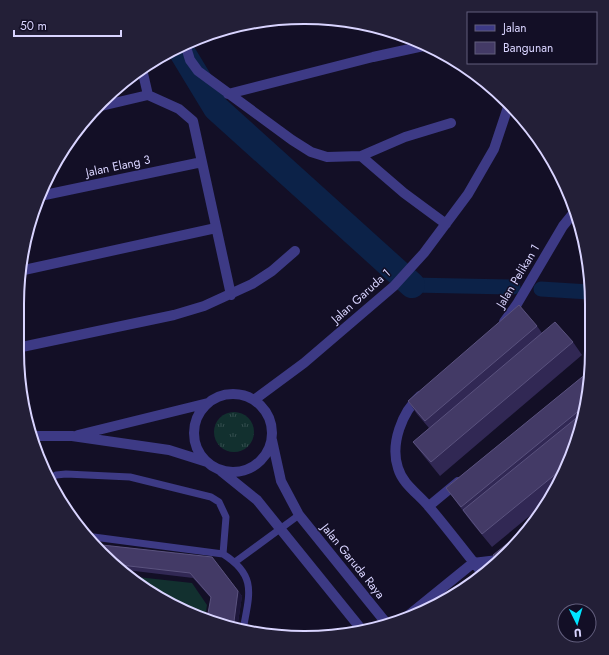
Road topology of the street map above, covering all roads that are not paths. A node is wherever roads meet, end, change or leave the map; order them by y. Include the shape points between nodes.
1 (417, 47) edge
2 (187, 50) edge
3 (143, 75) edge
4 (228, 94) junction
5 (148, 95) junction
6 (108, 104) edge
7 (507, 110) edge
8 (451, 123) dead end
9 (361, 156) junction
10 (202, 162) junction
11 (46, 195) edge
12 (571, 217) edge
13 (446, 224) junction
14 (216, 228) junction
15 (296, 251) dead end
16 (26, 270) edge
17 (231, 294) junction
18 (496, 332) edge
19 (24, 347) edge
20 (427, 390) edge
21 (254, 400) junction
22 (208, 403) junction
23 (38, 436) edge
24 (72, 436) junction
25 (272, 440) junction
26 (206, 462) junction
27 (218, 469) junction
28 (54, 476) edge
29 (465, 476) edge
30 (429, 506) junction
31 (299, 515) junction
32 (280, 530) junction
33 (96, 537) edge
34 (223, 554) junction
35 (235, 562) junction
36 (473, 562) junction
37 (488, 562) edge
38 (479, 569) edge
39 (419, 607) edge
40 (383, 619) edge
41 (244, 624) edge
42 (359, 626) edge

1 - 4 street
2 - 4 street via 198,71
3 - 5 street
4 - 9 street via 311,152 327,157
5 - 6 street
5 - 10 street via 182,111 193,121
7 - 13 street, Jalan Garuda 1 via 494,148 468,194
8 - 9 street via 405,137
9 - 13 street via 404,193
10 - 11 street, Jalan Elang 3
10 - 14 street
12 - 18 street, Jalan Pelikan 1 via 517,304
13 - 21 street, Jalan Garuda 1 via 394,286 304,363
14 - 16 street
14 - 17 street
15 - 17 street via 272,271
17 - 19 street via 174,315
20 - 30 street via 415,400 405,414 397,442 396,457 405,482
21 - 22 street via 231,393 218,396
21 - 25 street via 263,407 269,417
22 - 24 street
22 - 26 street via 199,413 194,425 194,439 198,451
23 - 24 street
24 - 26 street via 168,450
25 - 27 street via 268,451 252,467 229,472
25 - 31 street via 281,481
26 - 27 street
27 - 32 street via 258,500
28 - 34 lane via 66,474 130,477 211,496 219,502 226,517
29 - 30 street
30 - 36 street
31 - 32 lane
31 - 40 street, Jalan Garuda Raya
32 - 35 lane
32 - 42 street
33 - 34 lane
34 - 35 lane
35 - 41 lane via 245,573 249,588
36 - 37 street
36 - 38 street
36 - 39 street

